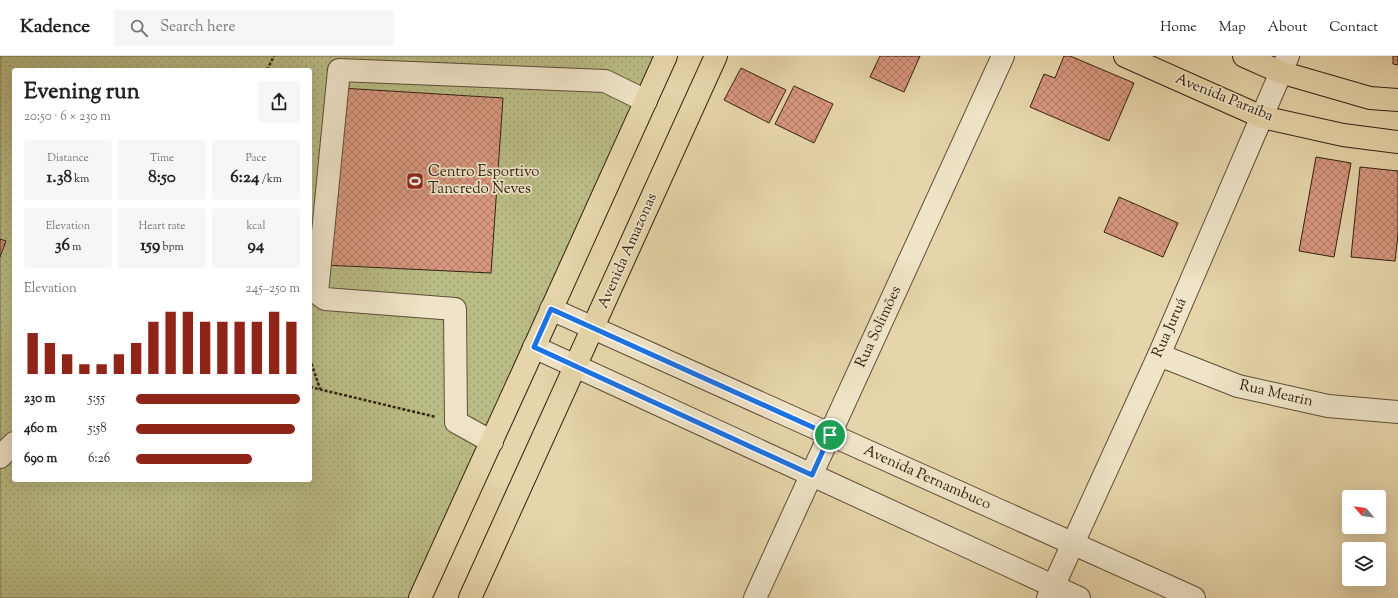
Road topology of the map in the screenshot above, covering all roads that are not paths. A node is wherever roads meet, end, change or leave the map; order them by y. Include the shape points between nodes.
1 (666, 56) edge
2 (716, 56) edge
3 (1003, 56) edge
4 (1125, 56) edge
5 (1244, 56) edge
6 (1284, 64) edge
7 (1398, 100) edge
8 (646, 101) junction
9 (1262, 117) junction
10 (1398, 142) edge
11 (551, 309) junction
12 (592, 328) junction
13 (534, 347) junction
14 (1159, 355) junction
15 (575, 366) junction
16 (1398, 412) edge
17 (830, 435) junction
18 (492, 442) junction
19 (12, 445) edge
20 (0, 457) edge
21 (812, 475) junction
22 (1072, 544) junction
23 (1051, 592) edge
24 (420, 598) edge
25 (470, 598) edge
26 (755, 598) edge
27 (1079, 598) edge
28 (1194, 598) edge

1 - 8 main road
2 - 12 main road, Avenida Amazonas
3 - 17 street, Rua Solimões
4 - 9 main road, Avenida Paraíba
5 - 6 main road
6 - 7 main road via 1370,98
6 - 9 street, Rua Juruá
8 - 11 main road
8 - 18 street via 605,81 339,70 317,293 325,299 455,310 456,422
9 - 10 main road, Avenida Paraíba via 1343,135
9 - 14 street, Rua Juruá
11 - 12 street, Avenida Pernambuco
11 - 13 main road
12 - 15 main road, Avenida Amazonas
12 - 17 street, Avenida Pernambuco
13 - 15 street
13 - 18 main road
14 - 16 street, Rua Mearin via 1238,386 1328,406
14 - 22 street, Rua Juruá
15 - 21 street
15 - 25 main road, Avenida Amazonas
17 - 21 street, Rua Solimões
17 - 22 street, Avenida Pernambuco
18 - 24 main road
19 - 20 street
21 - 23 street
21 - 26 street, Rua Solimões
22 - 23 street, Rua Juruá
22 - 28 street, Avenida Pernambuco
23 - 27 street

